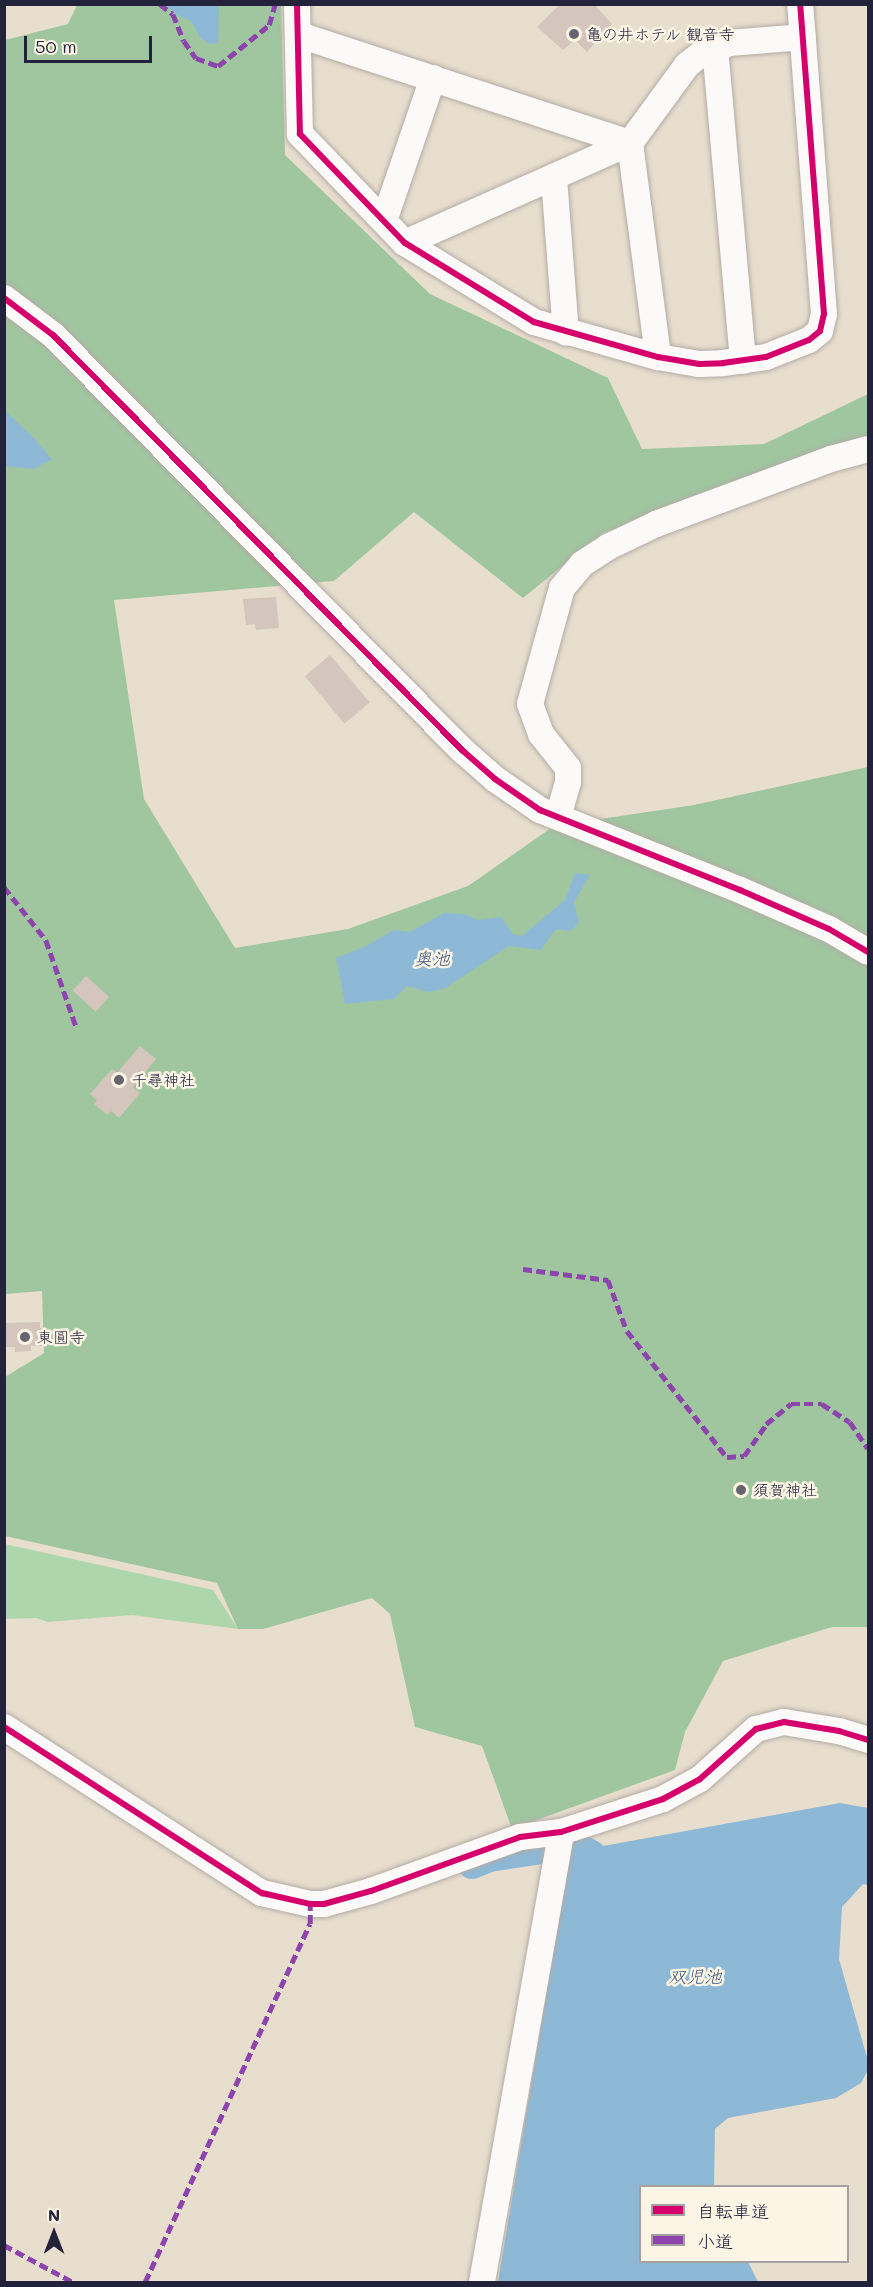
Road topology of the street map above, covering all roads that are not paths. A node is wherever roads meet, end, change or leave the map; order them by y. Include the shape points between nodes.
1 (297, 4) edge
2 (800, 4) edge
3 (299, 35) junction
4 (802, 38) junction
5 (715, 47) junction
6 (433, 78) junction
7 (630, 143) junction
8 (554, 178) junction
9 (384, 221) junction
10 (405, 243) junction
11 (4, 298) edge
12 (566, 333) junction
13 (658, 357) junction
14 (743, 361) junction
15 (868, 449) edge
16 (558, 817) junction
17 (868, 952) edge
18 (4, 1727) edge
19 (868, 1740) edge
20 (561, 1832) junction
21 (482, 2283) edge

1 - 3 street
2 - 4 street
3 - 6 street
3 - 9 street via 300,134
4 - 5 street
4 - 14 street via 824,314 819,330 809,340 766,357
5 - 7 street via 687,66
5 - 14 street
6 - 7 street
6 - 9 street
7 - 8 street
7 - 13 street
8 - 10 street
8 - 12 street
9 - 10 street
10 - 12 street via 534,322
11 - 16 street via 53,335 462,750 495,779 540,810
12 - 13 street
13 - 14 street via 699,364
15 - 16 street via 656,524 582,564 562,588 530,704 541,734 568,768
16 - 17 street via 740,890 829,929
18 - 20 street via 262,1893 309,1904 370,1892 520,1837
19 - 20 street via 784,1722 756,1729 700,1779 663,1799
20 - 21 street

